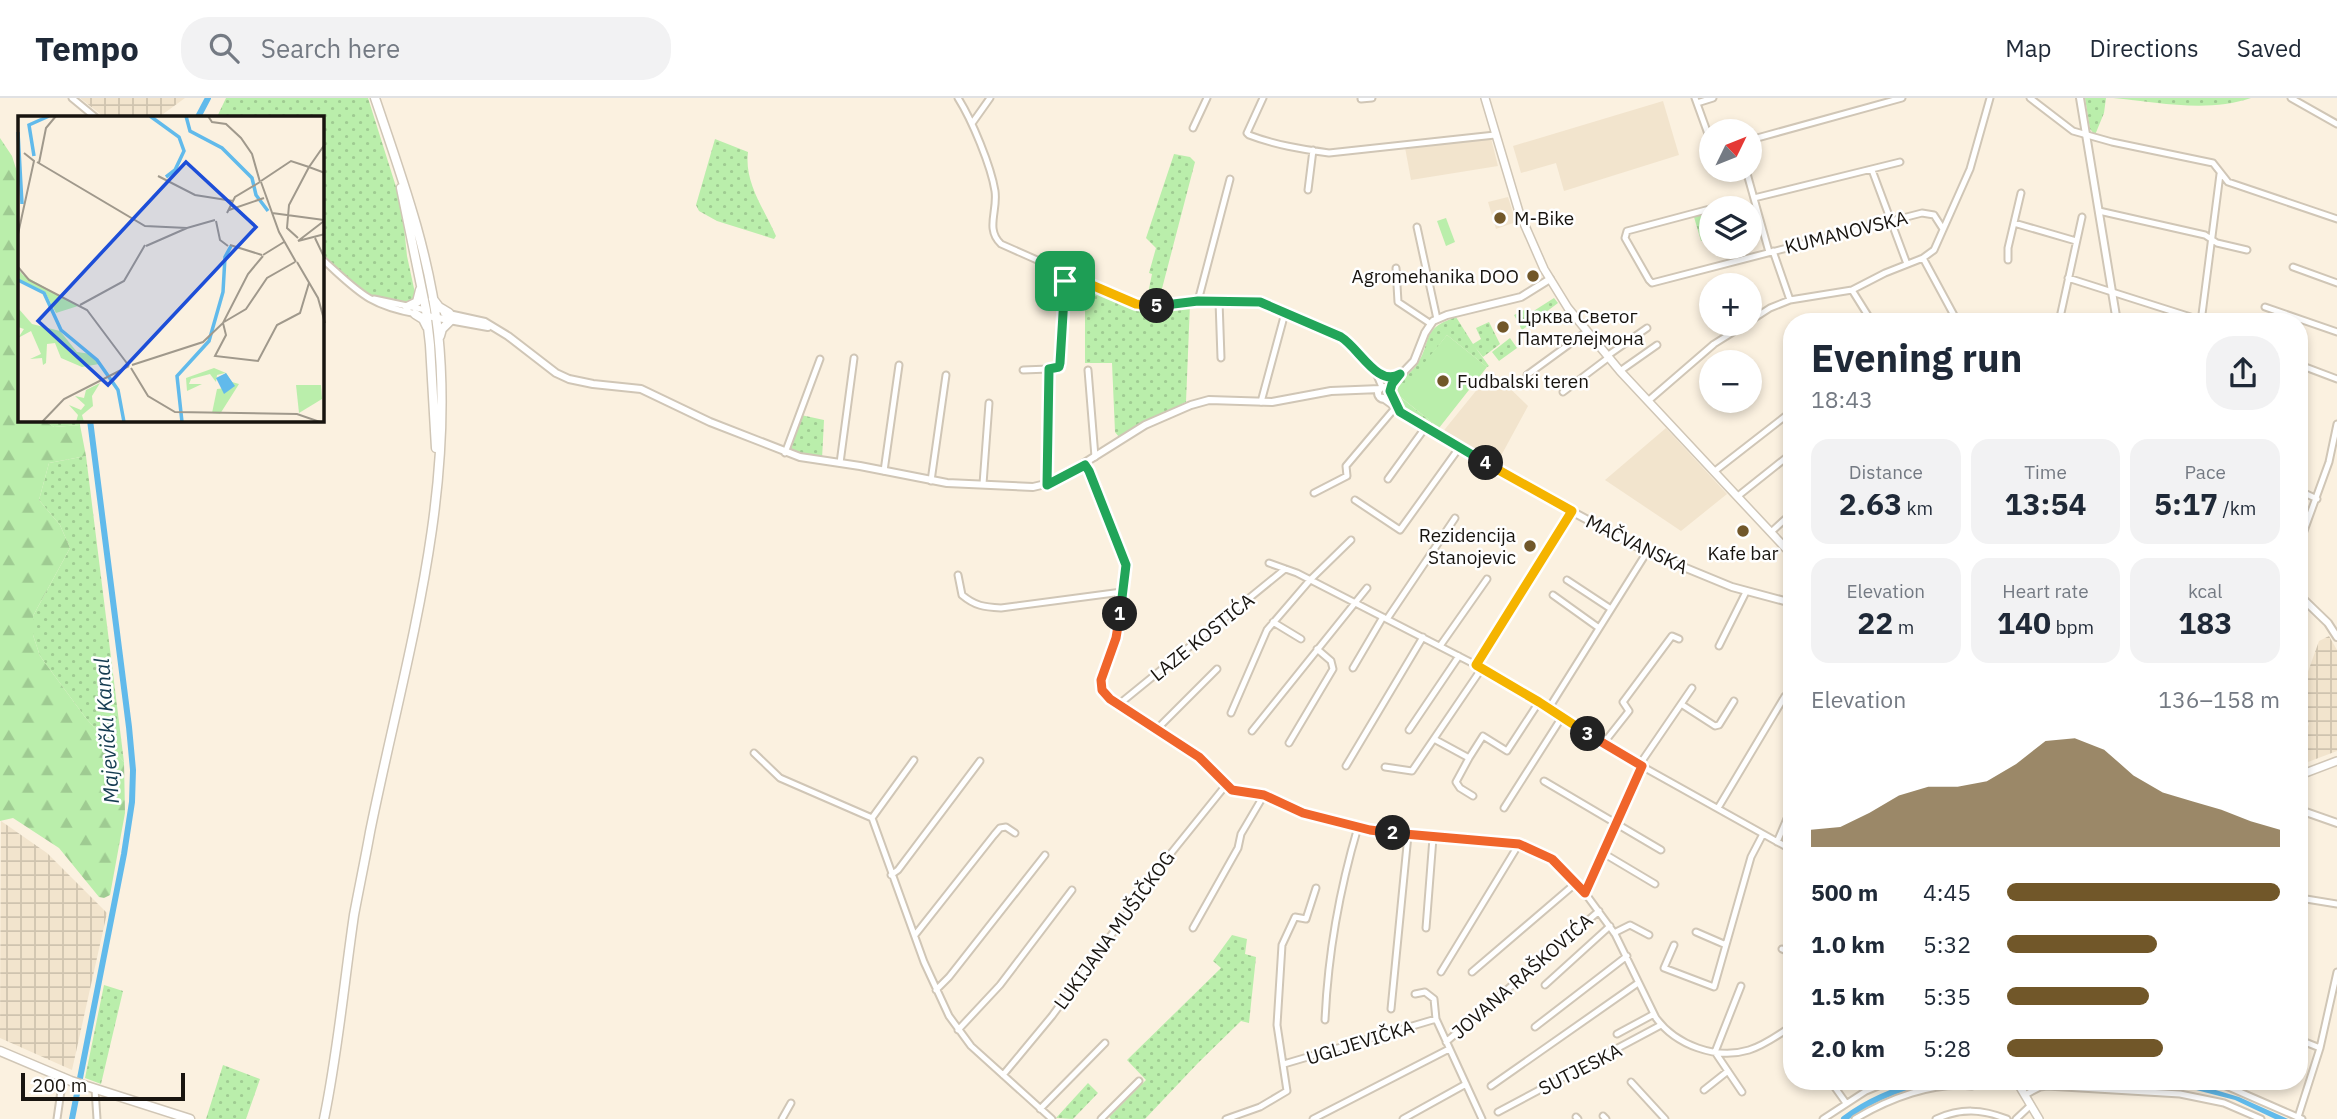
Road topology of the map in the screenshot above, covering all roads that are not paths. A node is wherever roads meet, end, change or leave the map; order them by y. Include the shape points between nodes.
1 (72, 98) edge
2 (375, 98) edge
3 (958, 98) edge
4 (990, 98) edge
5 (1207, 98) edge
6 (1263, 98) edge
7 (1372, 98) edge
8 (1485, 98) edge
9 (1713, 98) edge
10 (1902, 98) edge
11 (1990, 98) edge
12 (2030, 98) edge
13 (2080, 98) edge
14 (2291, 98) edge
15 (1361, 99) edge
16 (1696, 100) edge
17 (94, 116) edge
18 (1703, 119) edge
19 (973, 122) junction
20 (2337, 124) edge
21 (1193, 128) dead end
22 (1495, 135) junction
23 (2087, 135) junction
24 (1762, 137) edge
25 (1313, 150) junction
26 (394, 157) junction
27 (1900, 162) dead end
28 (1872, 170) junction
29 (2220, 174) junction
30 (1230, 179) dead end
31 (1308, 190) dead end
32 (2021, 193) dead end
33 (1762, 196) edge
34 (2099, 211) junction
35 (1699, 212) edge
36 (2082, 216) dead end
37 (2337, 219) edge
38 (1892, 222) junction
39 (1762, 223) edge
40 (2014, 223) junction
41 (1417, 227) dead end
42 (1943, 229) junction
43 (2210, 237) junction
44 (2076, 241) junction
45 (2247, 250) dead end
46 (1771, 251) junction
47 (1762, 253) edge
48 (1923, 258) junction
49 (1741, 259) edge
50 (2008, 260) dead end
51 (324, 261) edge
52 (1908, 264) junction
53 (2293, 267) dead end
54 (1396, 268) dead end
55 (1066, 274) junction
56 (2068, 278) junction
57 (1550, 279) junction
58 (2337, 283) edge
59 (421, 284) junction
60 (1852, 290) junction
61 (2112, 291) junction
62 (365, 296) junction
63 (433, 299) junction
64 (1790, 300) junction
65 (1198, 301) junction
66 (1219, 301) junction
67 (407, 307) junction
68 (2264, 307) dead end
69 (1285, 313) junction
70 (1762, 313) edge
71 (1866, 313) edge
72 (1953, 313) edge
73 (2061, 313) edge
74 (2116, 313) edge
75 (2177, 313) edge
76 (2201, 313) edge
77 (2282, 313) edge
78 (415, 314) junction
79 (431, 314) junction
80 (450, 317) junction
81 (2308, 321) edge
82 (1434, 322) junction
83 (1647, 328) dead end
84 (2337, 331) edge
85 (429, 332) junction
86 (1586, 332) junction
87 (1727, 336) edge
88 (438, 342) junction
89 (1657, 345) dead end
90 (1608, 357) junction
91 (854, 358) dead end
92 (1220, 358) dead end
93 (820, 359) dead end
94 (899, 365) dead end
95 (2308, 368) edge
96 (1049, 369) junction
97 (1023, 370) dead end
98 (1088, 370) dead end
99 (1620, 371) junction
100 (1376, 373) junction
101 (946, 375) dead end
102 (1527, 375) dead end
103 (1398, 376) junction
104 (2337, 379) edge
105 (1384, 392) junction
106 (1563, 392) dead end
107 (1648, 401) junction
108 (1261, 402) junction
109 (989, 403) dead end
110 (1398, 410) junction
111 (1783, 418) edge
112 (2337, 424) edge
113 (1425, 428) junction
114 (1459, 448) junction
115 (785, 453) junction
116 (1095, 458) junction
117 (1783, 460) edge
118 (840, 463) junction
119 (1085, 465) junction
120 (2328, 465) junction
121 (438, 467) junction
122 (2337, 468) edge
123 (884, 471) junction
124 (1715, 471) junction
125 (1388, 479) dead end
126 (931, 481) junction
127 (983, 484) junction
128 (1047, 485) junction
129 (1314, 493) dead end
130 (2308, 495) edge
131 (1738, 496) junction
132 (2317, 499) junction
133 (1355, 500) dead end
134 (1572, 511) junction
135 (1455, 518) dead end
136 (1783, 521) edge
137 (2308, 522) edge
138 (1771, 532) junction
139 (1351, 540) dead end
140 (1783, 545) edge
141 (1647, 552) junction
142 (1269, 563) dead end
143 (1285, 569) junction
144 (958, 575) dead end
145 (1487, 579) dead end
146 (1310, 580) junction
147 (1567, 580) dead end
148 (1367, 588) dead end
149 (1122, 592) junction
150 (1746, 592) junction
151 (1553, 595) dead end
152 (1783, 601) edge
153 (1355, 603) junction
154 (2308, 603) edge
155 (1611, 609) junction
156 (1385, 618) junction
157 (1273, 622) junction
158 (1599, 628) junction
159 (1423, 637) junction
160 (2337, 637) edge
161 (1301, 639) dead end
162 (1679, 639) dead end
163 (1440, 646) junction
164 (1719, 646) dead end
165 (1317, 649) junction
166 (1459, 656) junction
167 (1479, 666) junction
168 (1353, 668) dead end
169 (1217, 669) dead end
170 (1692, 688) dead end
171 (1783, 699) edge
172 (1734, 701) dead end
173 (1539, 702) junction
174 (1681, 704) junction
175 (1118, 705) junction
176 (1549, 708) junction
177 (1231, 713) dead end
178 (1562, 717) junction
179 (1157, 729) junction
180 (1409, 730) dead end
181 (1252, 731) dead end
182 (1434, 738) junction
183 (1289, 743) dead end
184 (1603, 744) junction
185 (754, 753) dead end
186 (1469, 758) junction
187 (914, 760) dead end
188 (980, 761) dead end
189 (2337, 761) edge
190 (1346, 766) dead end
191 (1642, 766) junction
192 (1385, 767) dead end
193 (2308, 772) edge
194 (1544, 781) dead end
195 (1226, 785) junction
196 (1264, 795) junction
197 (1473, 796) dead end
198 (1504, 808) dead end
199 (1718, 808) junction
200 (2308, 813) edge
201 (872, 818) junction
202 (2337, 823) edge
203 (1616, 824) junction
204 (1358, 827) junction
205 (1783, 828) edge
206 (1016, 833) dead end
207 (1763, 834) junction
208 (1408, 835) junction
209 (1433, 838) junction
210 (1777, 842) junction
211 (1519, 844) junction
212 (1783, 845) edge
213 (1661, 850) dead end
214 (1603, 853) junction
215 (1045, 855) dead end
216 (891, 875) junction
217 (1576, 883) junction
218 (1655, 884) dead end
219 (1316, 887) dead end
220 (1072, 890) dead end
221 (1585, 893) junction
222 (2308, 899) edge
223 (2337, 904) edge
224 (1599, 911) junction
225 (1609, 926) junction
226 (1193, 928) dead end
227 (1426, 928) dead end
228 (1696, 932) dead end
229 (1614, 933) junction
230 (915, 935) junction
231 (1649, 936) dead end
232 (1674, 945) dead end
233 (1727, 945) junction
234 (1626, 956) junction
235 (1441, 972) dead end
236 (1472, 972) dead end
237 (2337, 972) edge
238 (1638, 983) junction
239 (1545, 985) dead end
240 (1741, 986) dead end
241 (936, 990) junction
242 (1415, 994) dead end
243 (1391, 1009) dead end
244 (1654, 1014) junction
245 (1436, 1019) junction
246 (1325, 1020) dead end
247 (1661, 1025) junction
248 (1535, 1027) dead end
249 (958, 1030) junction
250 (1783, 1032) edge
251 (1617, 1034) dead end
252 (1446, 1042) junction
253 (1105, 1043) dead end
254 (2308, 1043) edge
255 (2320, 1048) junction
256 (1449, 1049) junction
257 (0, 1051) edge
258 (1715, 1052) junction
259 (1284, 1064) junction
260 (1728, 1071) junction
261 (1003, 1075) junction
262 (67, 1079) junction
263 (1139, 1081) dead end
264 (1631, 1082) dead end
265 (331, 1084) junction
266 (1466, 1084) junction
267 (1491, 1086) dead end
268 (91, 1088) junction
269 (1704, 1090) dead end
270 (1837, 1090) edge
271 (1872, 1090) edge
272 (1925, 1090) edge
273 (2022, 1090) edge
274 (2034, 1090) edge
275 (2114, 1090) edge
276 (2235, 1090) edge
277 (1742, 1092) dead end
278 (2025, 1095) junction
279 (791, 1103) dead end
280 (1846, 1103) junction
281 (2031, 1105) junction
282 (1040, 1109) junction
283 (1498, 1112) dead end
284 (1866, 1116) edge
285 (1482, 1118) edge
286 (2300, 1118) edge
287 (57, 1119) edge
288 (97, 1119) edge
289 (190, 1119) edge
290 (324, 1119) edge
291 (329, 1119) edge
292 (782, 1119) edge
293 (1052, 1119) edge
294 (1101, 1119) edge
295 (1226, 1119) edge
296 (1312, 1119) edge
297 (1403, 1119) edge
298 (1665, 1119) edge
299 (1823, 1119) edge
300 (1855, 1119) edge
301 (1936, 1119) edge
302 (2007, 1119) edge
303 (2016, 1119) edge
304 (2039, 1119) edge
305 (2261, 1119) edge

1 - 17 street
2 - 26 main road
3 - 19 street
4 - 19 street
5 - 21 street
6 - 25 street via 1247,133 1273,144
7 - 15 street
8 - 22 main road
9 - 16 street
10 - 24 street
11 - 42 street via 1970,169
12 - 23 street via 2066,126
13 - 23 street
14 - 20 street
16 - 18 street
19 - 55 street via 995,194 994,235 1012,251
22 - 25 street
22 - 57 main road via 1519,212
23 - 29 street via 2213,163
23 - 34 street
25 - 31 street
26 - 59 main road
26 - 63 main road via 413,210
27 - 28 street
28 - 33 street
28 - 38 street
29 - 37 street via 2228,182
29 - 43 street
30 - 65 street
32 - 40 street
34 - 43 street
34 - 61 street
35 - 49 street, KUMANOVSKA via 1627,231 1625,238 1633,255 1652,283
36 - 44 street
38 - 42 street, KUMANOVSKA via 1930,213
38 - 46 street, KUMANOVSKA
38 - 52 street
39 - 46 street
40 - 44 street
40 - 50 street
41 - 82 street
42 - 48 street via 1934,250
43 - 45 street
43 - 76 street
44 - 56 street
46 - 47 street, KUMANOVSKA
46 - 64 street
48 - 52 street
48 - 72 street
51 - 62 street
52 - 60 street
53 - 58 street
54 - 82 street via 1398,302
55 - 65 street via 1136,304
55 - 96 street via 1060,363
56 - 61 street
56 - 73 street
57 - 82 street via 1521,297
57 - 86 main road
59 - 67 main road via 417,302
59 - 79 main road
60 - 64 street
60 - 71 street
61 - 74 street
61 - 75 street
62 - 67 street
62 - 78 street
63 - 79 main road
63 - 80 main road
64 - 70 street
65 - 66 street
66 - 69 street via 1260,302
66 - 92 street
67 - 79 street
68 - 77 street
69 - 100 street via 1347,341
69 - 108 street
78 - 79 street
78 - 85 main road
79 - 80 street
79 - 85 main road
79 - 88 main road
80 - 88 main road
80 - 115 street via 497,329 562,376 642,388
81 - 84 street
82 - 103 street via 1414,361
83 - 90 street
85 - 121 main road
86 - 90 main road
86 - 102 street
87 - 107 street
88 - 121 main road via 442,401
89 - 99 street
90 - 99 main road
90 - 106 street
91 - 118 street
93 - 115 street
94 - 123 street
95 - 104 street
96 - 97 street
96 - 128 street
98 - 116 street
99 - 107 main road
100 - 103 street
100 - 105 street
101 - 126 street
103 - 105 street
105 - 108 street via 1331,391
105 - 110 street
107 - 124 main road
108 - 116 street via 1209,400 1191,405 1145,425
109 - 127 street
110 - 113 street, MAČVANSKA
110 - 129 street via 1346,466 1347,477
111 - 124 street
112 - 120 street
113 - 114 street, MAČVANSKA
113 - 125 street
114 - 133 street via 1400,530
114 - 134 street, MAČVANSKA
115 - 118 street
116 - 119 street
117 - 131 street
118 - 123 street
119 - 128 street
119 - 149 street via 1123,556
120 - 122 street
120 - 132 street
121 - 265 main road via 419,600 355,913
123 - 126 street
124 - 131 main road
126 - 127 street
127 - 128 street
130 - 132 street
131 - 138 main road
132 - 137 street
134 - 141 street, MAČVANSKA
134 - 167 street
135 - 156 street
136 - 138 street
138 - 140 main road
139 - 146 street, LAZE KOSTIĆA
141 - 150 street, MAČVANSKA
141 - 155 street
142 - 143 street
143 - 146 street
143 - 175 street, LAZE KOSTIĆA
144 - 149 street via 962,595 983,607
145 - 163 street
146 - 153 street
146 - 157 street, LAZE KOSTIĆA
147 - 155 street
148 - 153 street
149 - 175 street via 1119,628 1101,680 1106,696
150 - 152 street, MAČVANSKA
150 - 164 street
151 - 158 street
153 - 156 street
153 - 165 street
154 - 160 street
155 - 158 street
156 - 159 street
156 - 168 street
157 - 161 street
157 - 177 street, LAZE KOSTIĆA
158 - 176 street
159 - 163 street
159 - 190 street
162 - 184 street via 1672,636 1623,702 1629,711
163 - 166 street
165 - 181 street
165 - 183 street via 1333,669
166 - 167 street
166 - 180 street
167 - 173 street
167 - 182 street
169 - 179 street
170 - 174 street
171 - 199 street
172 - 174 street via 1716,726
173 - 176 street
173 - 186 street via 1507,751 1483,736
174 - 191 street
175 - 179 street
176 - 178 street
178 - 184 street
178 - 198 street
179 - 195 street via 1199,757
182 - 186 street
182 - 192 street via 1412,771
184 - 191 street
185 - 201 street via 780,778
186 - 197 street via 1456,782
187 - 201 street
188 - 216 street
189 - 193 main road
191 - 199 street
191 - 203 street
194 - 203 street
195 - 196 street
195 - 261 street, LUKIJANA MUŠIČKOG
196 - 204 street via 1303,813
196 - 226 street
199 - 207 street
200 - 202 street
201 - 216 street
203 - 213 street
203 - 214 street
204 - 208 street
204 - 246 street via 1329,955
205 - 210 street
206 - 230 street via 1000,828
207 - 210 street
207 - 233 street via 1751,857
208 - 209 street
208 - 243 street
209 - 211 street
209 - 227 street
210 - 212 street
211 - 217 street via 1552,859
211 - 235 street
214 - 218 street
214 - 221 street
215 - 241 street
216 - 230 street
217 - 221 street
217 - 236 street
219 - 259 street, UGLJEVIČKA via 1306,919 1295,917 1282,945 1277,1025
220 - 249 street via 1000,985
221 - 224 street
222 - 223 street
224 - 225 street
224 - 252 street, JOVANA RAŠKOVIĆA
225 - 229 street
225 - 239 street
228 - 233 street
229 - 231 street via 1630,925
229 - 234 street
230 - 241 street
232 - 233 street via 1664,968 1714,987
234 - 238 street
234 - 248 street
237 - 255 street
238 - 244 street
238 - 267 street
240 - 258 street
241 - 249 street
242 - 245 street via 1425,992 1433,997
244 - 247 street
244 - 251 street
245 - 252 street
245 - 259 street, UGLJEVIČKA
247 - 258 street via 1689,1044
247 - 283 street, SUTJESKA
249 - 261 street
250 - 258 street via 1749,1050
252 - 256 street
253 - 282 street
254 - 255 street
255 - 286 street
256 - 266 street
256 - 296 street, JOVANA RAŠKOVIĆA
257 - 262 main road
258 - 260 street
259 - 295 street, UGLJEVIČKA via 1287,1091
260 - 269 street
260 - 277 street
261 - 282 street
262 - 268 main road
262 - 287 street
263 - 294 street
264 - 298 street
265 - 290 main road
265 - 291 main road
266 - 285 street
266 - 297 street
268 - 288 street
268 - 289 main road
270 - 280 street
271 - 280 street
272 - 284 street
273 - 278 main road
274 - 278 street
275 - 305 street via 2180,1094 2224,1103
276 - 286 street
278 - 281 main road
279 - 292 street
280 - 299 street
281 - 303 street
281 - 304 main road
282 - 293 street
284 - 300 street
301 - 302 street via 1974,1110

